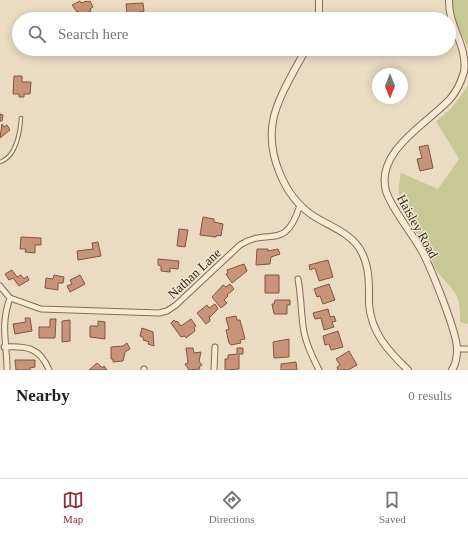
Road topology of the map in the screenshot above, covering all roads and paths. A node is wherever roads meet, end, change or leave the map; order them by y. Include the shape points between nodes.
1 (319, 0) edge
2 (449, 0) edge
3 (319, 12) edge
4 (451, 12) edge
5 (456, 30) edge
6 (302, 56) edge
7 (21, 118) dead end
8 (0, 162) edge
9 (300, 205) junction
10 (298, 279) dead end
11 (0, 286) edge
12 (10, 298) junction
13 (4, 347) junction
14 (215, 347) dead end
15 (457, 349) junction
16 (468, 349) edge
17 (7, 370) edge
18 (49, 370) edge
19 (214, 370) edge
20 (319, 370) edge
21 (408, 370) edge
22 (452, 370) edge

1 - 3 street
2 - 4 street, Haisley Road
5 - 15 street, Haisley Road via 465,53 465,71 460,85 451,98 394,151 387,167 385,181 390,198 423,254 455,334
6 - 9 street via 277,107 272,132 277,162 284,182
7 - 8 lane via 14,148 10,155
9 - 12 street, Nathan Lane via 295,219 286,232 280,236 247,241 240,245 167,311 149,314 40,309
9 - 21 street via 348,237 362,252 367,267 370,306 376,333 392,356
10 - 20 street via 308,349
11 - 12 street
12 - 13 street via 2,318
13 - 17 street
13 - 18 street via 22,346 34,350 44,359
14 - 19 street
15 - 16 street
15 - 22 street, Haisley Road

